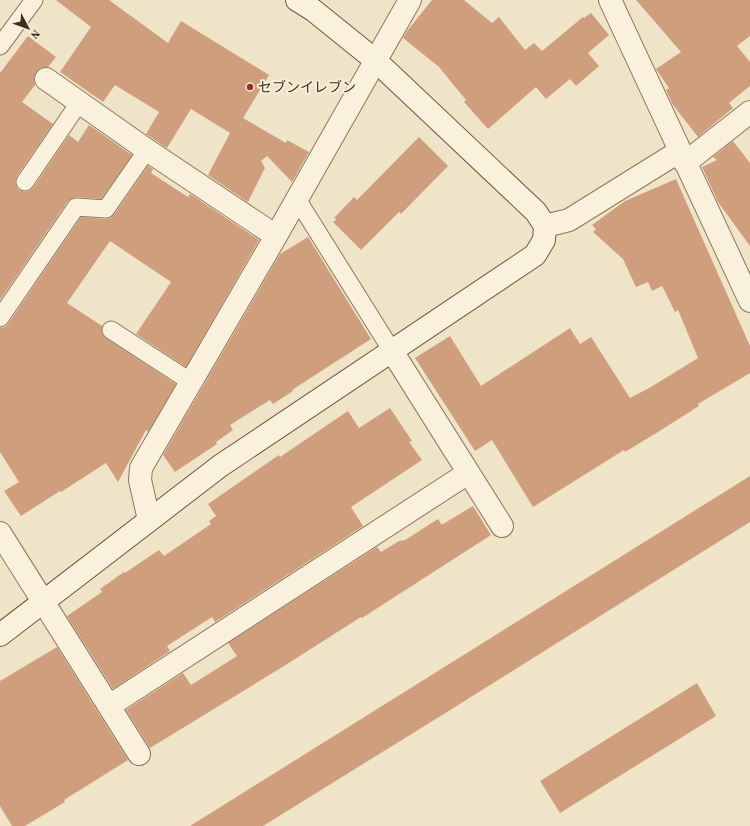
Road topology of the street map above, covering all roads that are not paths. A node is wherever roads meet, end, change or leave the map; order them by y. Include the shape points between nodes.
1 (34, 0) edge
2 (297, 0) edge
3 (410, 0) edge
4 (610, 0) edge
5 (0, 46) edge
6 (375, 60) junction
7 (46, 79) dead end
8 (79, 102) junction
9 (750, 112) edge
10 (147, 150) junction
11 (683, 157) junction
12 (25, 182) dead end
13 (297, 199) junction
14 (545, 226) junction
15 (276, 236) junction
16 (749, 295) edge
17 (0, 318) edge
18 (111, 330) dead end
19 (392, 351) junction
20 (191, 382) junction
21 (468, 473) junction
22 (149, 520) junction
23 (502, 526) dead end
24 (0, 533) edge
25 (43, 601) junction
26 (0, 634) edge
27 (109, 706) junction
28 (139, 754) dead end

1 - 5 lane
2 - 6 street
3 - 6 street
4 - 11 street
6 - 13 street
6 - 14 street via 536,212
7 - 8 street
8 - 10 street
8 - 12 lane
9 - 11 street
10 - 15 street
10 - 17 lane via 106,209 76,207
11 - 14 street via 569,220
11 - 16 street
13 - 15 street
13 - 19 lane
14 - 19 street via 544,240 535,255
15 - 20 street
18 - 20 lane
19 - 21 street
19 - 22 street via 220,466
20 - 22 street via 141,468 140,480
21 - 23 street
21 - 27 street
22 - 25 street
24 - 25 street
25 - 26 street
25 - 27 street
27 - 28 street

